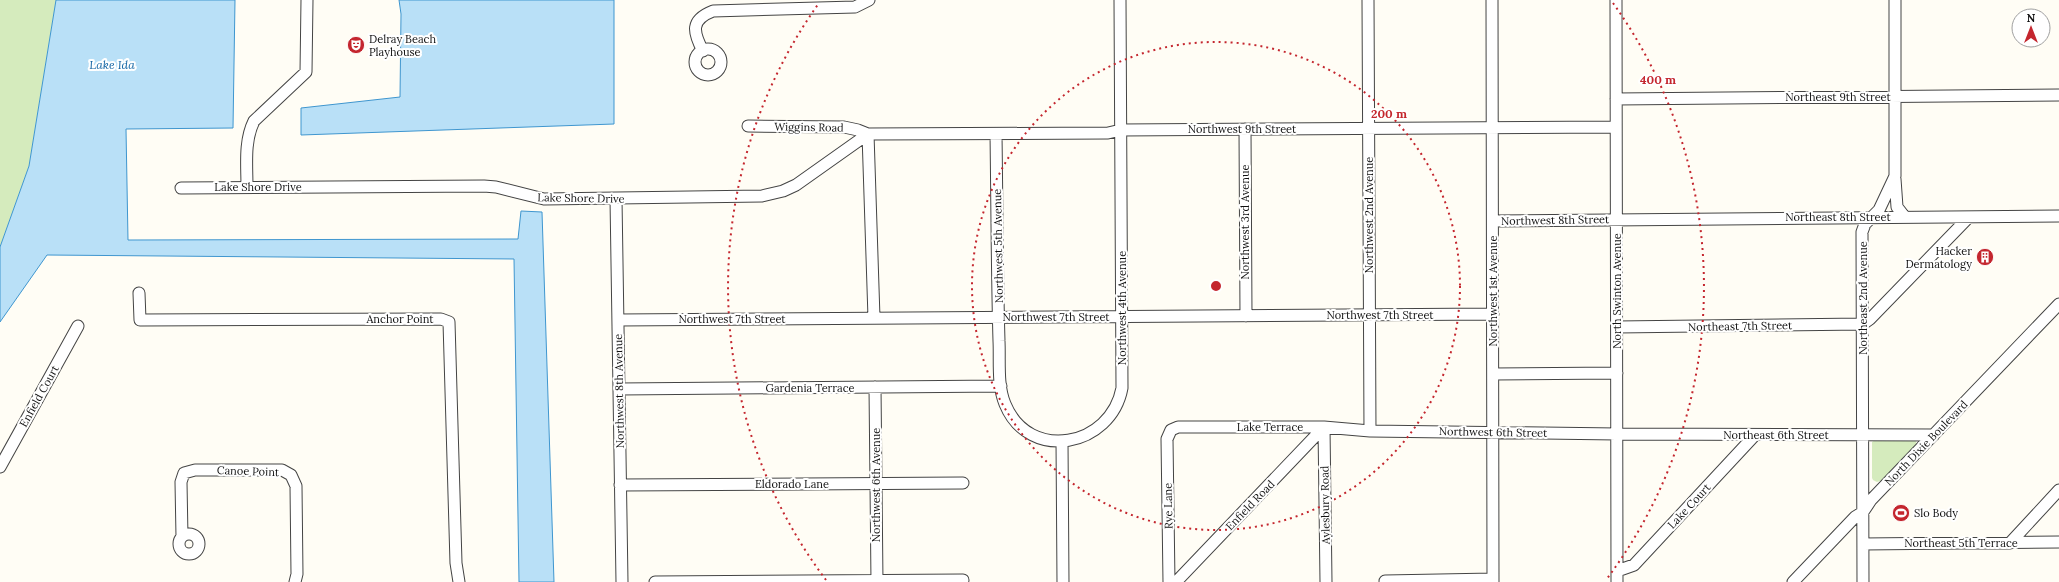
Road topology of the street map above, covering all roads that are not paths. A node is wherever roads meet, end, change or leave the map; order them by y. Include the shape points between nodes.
1 (307, 0) edge
2 (869, 0) edge
3 (1120, 0) edge
4 (1368, 0) edge
5 (1492, 0) edge
6 (1616, 0) edge
7 (1895, 0) edge
8 (703, 51) dead end
9 (2059, 95) edge
10 (1895, 97) junction
11 (1616, 99) junction
12 (748, 126) dead end
13 (1616, 127) junction
14 (1368, 128) junction
15 (1493, 128) junction
16 (1245, 129) junction
17 (1121, 130) junction
18 (868, 134) junction
19 (996, 134) junction
20 (1895, 176) junction
21 (247, 187) junction
22 (181, 188) dead end
23 (616, 199) junction
24 (1874, 216) junction
25 (1904, 216) junction
26 (2059, 216) edge
27 (1969, 217) junction
28 (1616, 219) junction
29 (1493, 221) junction
30 (139, 293) dead end
31 (2059, 304) edge
32 (1493, 314) junction
33 (1369, 315) junction
34 (1246, 316) junction
35 (1122, 317) junction
36 (874, 318) junction
37 (998, 318) junction
38 (618, 320) junction
39 (1863, 324) junction
40 (78, 326) dead end
41 (1617, 327) junction
42 (1617, 373) junction
43 (1493, 374) junction
44 (1001, 386) junction
45 (875, 387) junction
46 (619, 389) junction
47 (1324, 427) junction
48 (1171, 430) joint
49 (1370, 431) junction
50 (1494, 431) junction
51 (1617, 434) junction
52 (1755, 435) junction
53 (1863, 435) junction
54 (1934, 435) junction
55 (1062, 441) junction
56 (0, 466) edge
57 (963, 483) dead end
58 (876, 484) junction
59 (620, 486) junction
60 (2059, 490) edge
61 (1863, 512) junction
62 (182, 537) dead end
63 (2010, 542) junction
64 (2059, 542) edge
65 (1863, 544) junction
66 (1617, 576) edge
67 (963, 580) dead end
68 (877, 581) edge
69 (1385, 581) edge
70 (1493, 581) edge
71 (294, 582) edge
72 (460, 582) edge
73 (622, 582) edge
74 (655, 582) edge
75 (1063, 582) edge
76 (1169, 582) edge
77 (1176, 582) edge
78 (1326, 582) edge
79 (1793, 582) edge
80 (1863, 582) edge

1 - 21 street via 306,72 251,126 247,138
2 - 8 street via 855,7 713,11 702,15 696,23 695,36
3 - 17 street, Northwest 4th Avenue
4 - 14 street, Northwest 2nd Avenue
5 - 15 street, Northwest 1st Avenue
6 - 11 street, North Swinton Avenue
7 - 10 street, Northeast 2nd Avenue
9 - 10 street, Northeast 9th Street
10 - 11 street, Northeast 9th Street
10 - 20 street, Northeast 2nd Avenue
11 - 13 street, North Swinton Avenue
12 - 18 street, Wiggins Road via 844,126
13 - 15 street, Northwest 9th Street
13 - 28 street, North Swinton Avenue
14 - 15 street, Northwest 9th Street
14 - 16 street, Northwest 9th Street
14 - 33 street, Northwest 2nd Avenue
15 - 29 street, Northwest 1st Avenue
16 - 17 street, Northwest 9th Street
16 - 34 street, Northwest 3rd Avenue
17 - 19 street, Northwest 9th Street via 1108,133
17 - 35 street, Northwest 4th Avenue
18 - 19 street, Northwest 9th Street
18 - 23 street, Lake Shore Drive via 796,186 769,195
18 - 36 street
19 - 37 street, Northwest 5th Avenue
20 - 24 street, Northeast 2nd Avenue
20 - 25 street via 1897,208
21 - 22 street, Lake Shore Drive
21 - 23 street, Lake Shore Drive via 484,186 544,199
23 - 38 street, Northwest 8th Avenue
24 - 25 street, Northeast 8th Street
24 - 28 street, Northeast 8th Street
24 - 39 street, Northeast 2nd Avenue via 1865,224 1862,232
25 - 27 street, Northeast 8th Street
26 - 27 street, Northeast 8th Street
27 - 39 street
28 - 29 street, Northwest 8th Street
28 - 41 street, North Swinton Avenue
29 - 32 street, Northwest 1st Avenue
30 - 72 street, Anchor Point via 140,320 440,319 449,322 456,563
31 - 54 street, North Dixie Boulevard
32 - 33 street, Northwest 7th Street
32 - 43 street, Northwest 1st Avenue
33 - 34 street, Northwest 7th Street
33 - 49 street, Northwest 2nd Avenue
34 - 35 street, Northwest 7th Street
35 - 37 street, Northwest 7th Street
35 - 55 street, Northwest 4th Avenue via 1122,388 1117,407 1095,430 1080,438
36 - 37 street, Northwest 7th Street
36 - 38 street, Northwest 7th Street
37 - 44 street, Northwest 5th Avenue
38 - 46 street, Northwest 8th Avenue
39 - 41 street, Northeast 7th Street
39 - 53 street, Northeast 2nd Avenue
40 - 56 street, Enfield Court
41 - 42 street, North Swinton Avenue
42 - 43 street
42 - 51 street, North Swinton Avenue
43 - 50 street, Northwest 1st Avenue
44 - 45 street, Gardenia Terrace
44 - 55 street, Northwest 5th Avenue via 1004,403 1019,425 1036,436
45 - 46 street, Gardenia Terrace
45 - 58 street, Northwest 6th Avenue
46 - 59 street, Northwest 8th Avenue
47 - 48 street, Lake Terrace via 1178,427
47 - 49 street, Lake Terrace
47 - 77 street, Enfield Road
47 - 78 street, Aylesbury Road
48 - 76 street, Rye Lane via 1167,439
49 - 50 street, Northwest 6th Street
50 - 51 street, Northwest 6th Street
50 - 70 street, Northwest 1st Avenue
51 - 52 street, Northeast 6th Street
51 - 66 street, North Swinton Avenue
52 - 53 street, Northeast 6th Street
52 - 66 street, Lake Court via 1634,565
53 - 54 street, Northeast 6th Street
53 - 61 street, Northeast 2nd Avenue
54 - 61 street, North Dixie Boulevard via 1871,500
55 - 75 street
57 - 58 street, Eldorado Lane
58 - 59 street, Eldorado Lane
58 - 68 street, Northwest 6th Avenue
59 - 73 street, Northwest 8th Avenue
60 - 63 street
61 - 65 street, Northeast 2nd Avenue
61 - 79 street, North Dixie Boulevard via 1855,517
62 - 71 street, Canoe Point via 181,482 184,473 195,470 282,470 292,475 296,486 297,574
63 - 64 street, Northeast 5th Terrace
63 - 65 street, Northeast 5th Terrace
65 - 80 street, Northeast 2nd Avenue
67 - 68 street
68 - 74 street
69 - 70 street

